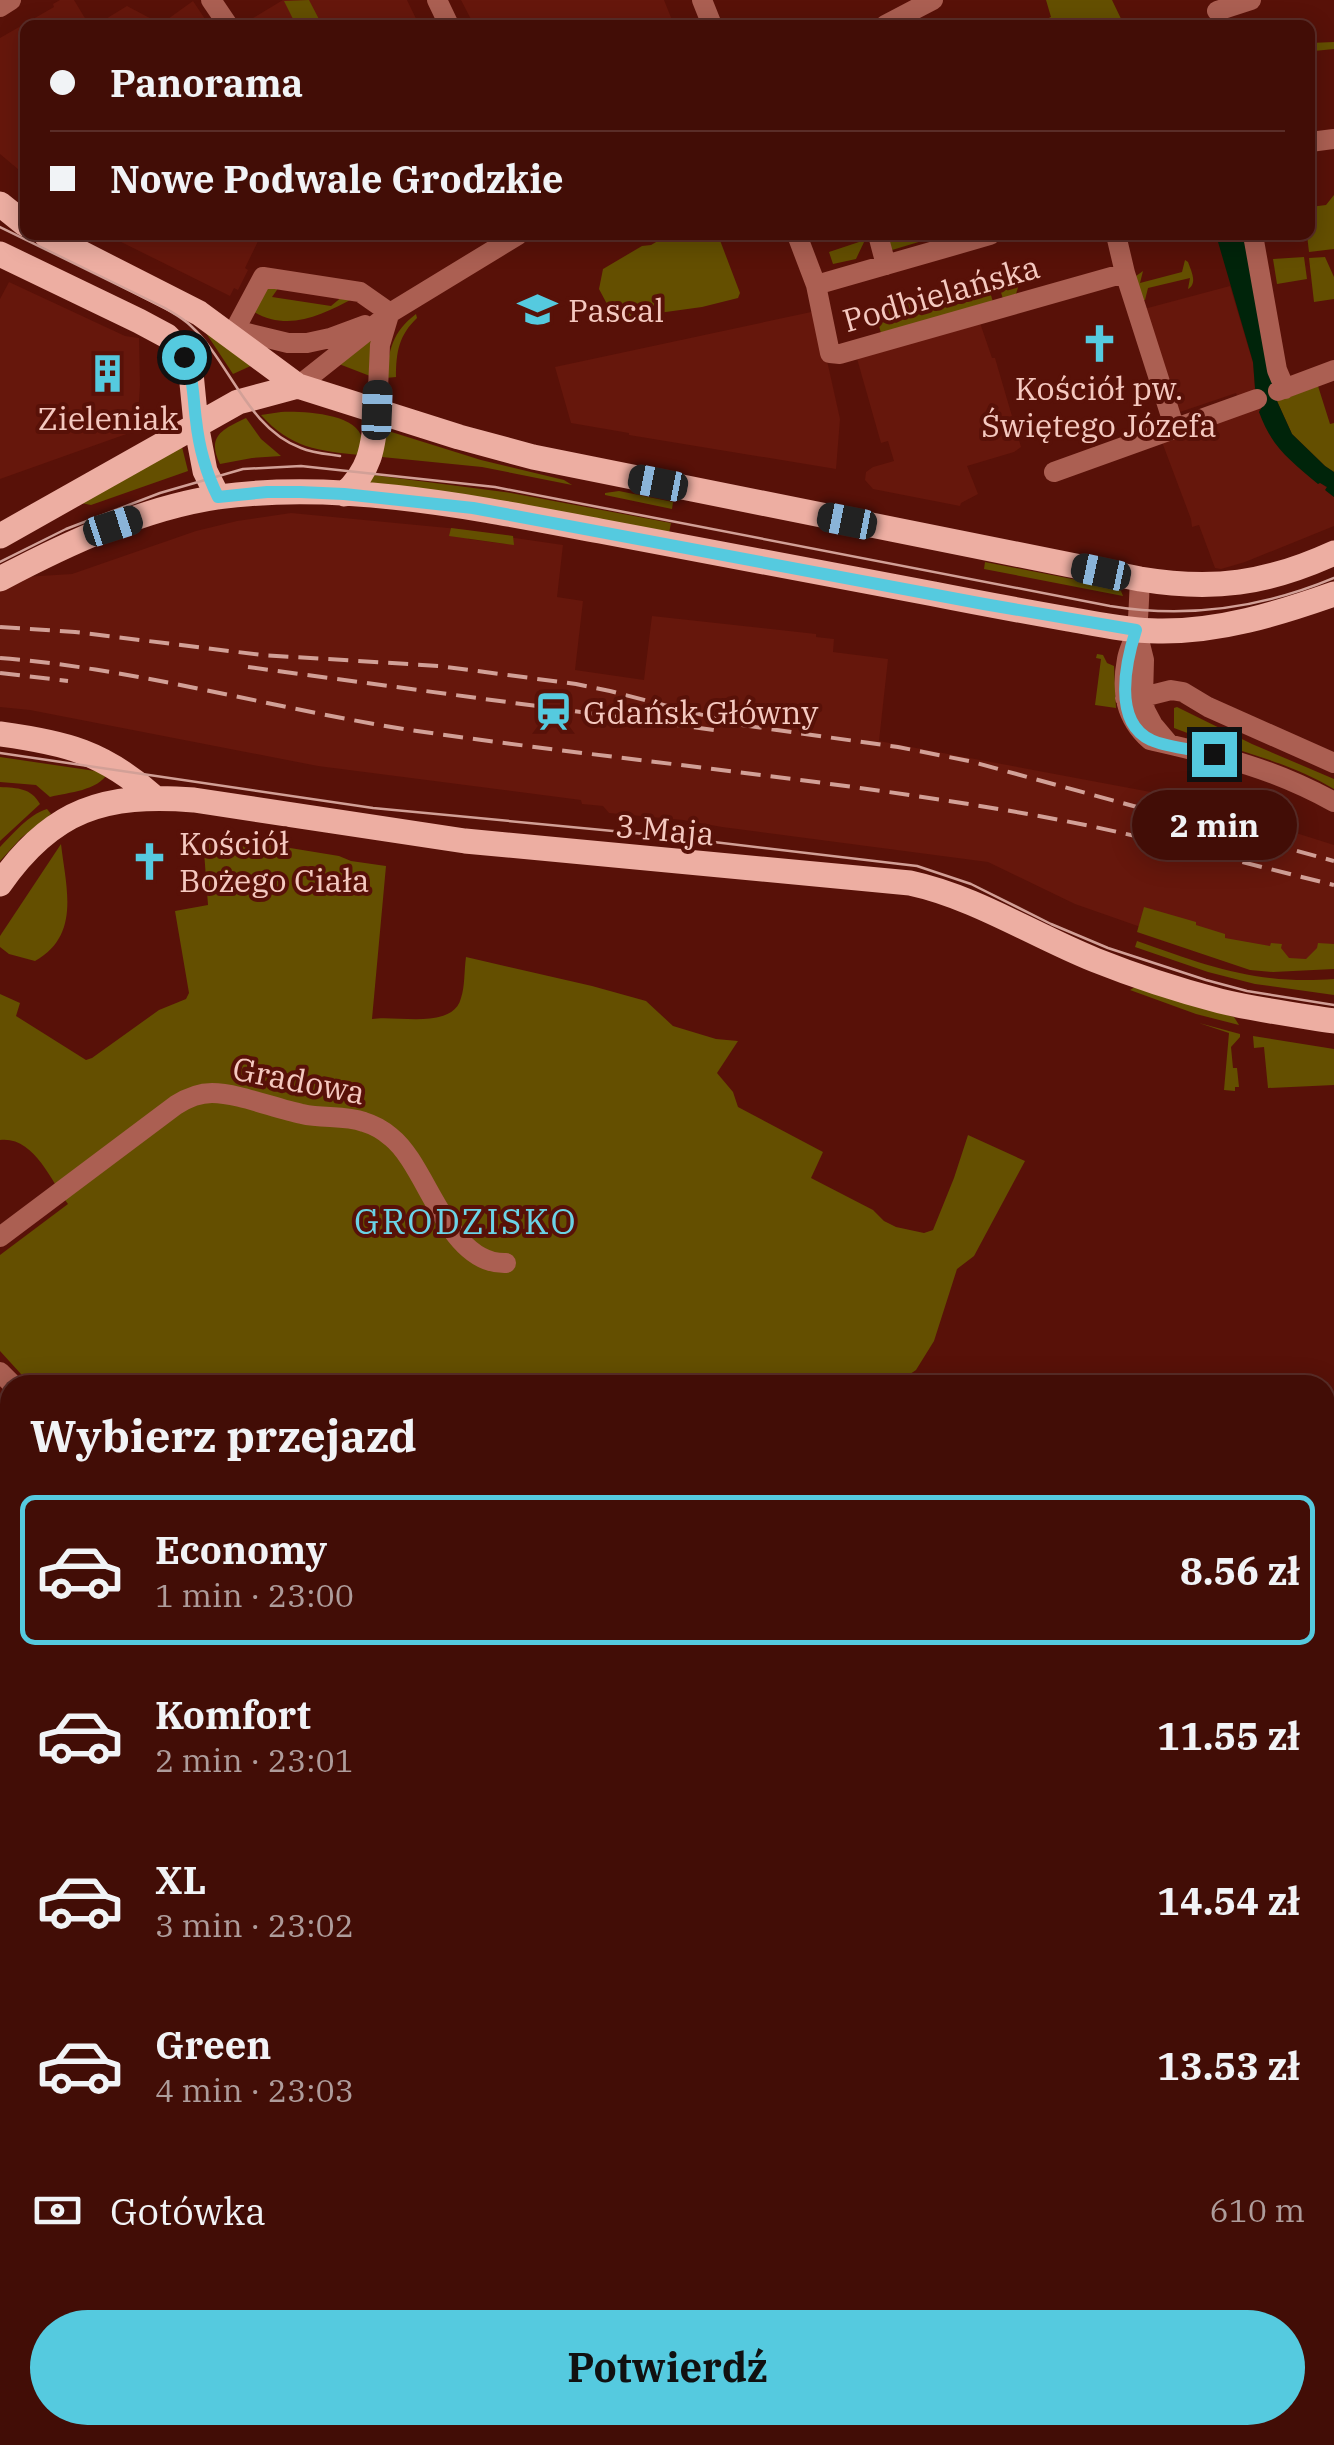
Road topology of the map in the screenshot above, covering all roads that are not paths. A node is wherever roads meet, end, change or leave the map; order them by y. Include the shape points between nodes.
1 (11, 0) edge
2 (933, 0) edge
3 (1251, 0) edge
4 (0, 6) edge
5 (1217, 12) edge
6 (895, 20) edge
7 (56, 240) edge
8 (510, 240) edge
9 (799, 240) edge
10 (879, 240) edge
11 (973, 240) edge
12 (1117, 240) edge
13 (1254, 240) edge
14 (0, 254) edge
15 (886, 265) junction
16 (1125, 273) junction
17 (816, 285) junction
18 (390, 313) junction
19 (231, 337) junction
20 (1334, 370) edge
21 (298, 386) junction
22 (377, 398) junction
23 (1257, 399) dead end
24 (196, 424) junction
25 (1175, 429) junction
26 (1054, 472) dead end
27 (344, 494) junction
28 (218, 497) junction
29 (0, 536) edge
30 (1334, 553) edge
31 (0, 579) edge
32 (1140, 580) junction
33 (1334, 594) edge
34 (1136, 630) junction
35 (1134, 698) junction
36 (0, 734) edge
37 (1332, 756) edge
38 (154, 796) junction
39 (1334, 802) edge
40 (0, 884) edge
41 (1334, 1021) edge
42 (0, 1237) edge
43 (506, 1264) dead end

1 - 4 street
2 - 6 street
3 - 5 street
7 - 19 main road via 199,313
8 - 18 street
9 - 17 street
10 - 15 street
11 - 15 street
12 - 16 street
13 - 20 street via 1281,390
14 - 24 main road via 167,336 188,364
15 - 17 street
16 - 17 street, Podbielańska via 840,354 830,353
16 - 25 street
18 - 19 street via 308,343 248,332
18 - 19 street via 360,292 263,278
18 - 21 street
18 - 22 street via 380,345
19 - 21 main road
21 - 22 main road
21 - 24 main road via 246,399
22 - 27 main road via 368,465
22 - 32 main road via 459,437 533,457
23 - 25 street
24 - 28 main road
24 - 29 main road
25 - 26 street
27 - 28 main road
27 - 34 main road via 473,508
28 - 31 main road via 113,526
30 - 32 main road via 1242,582
32 - 34 street
33 - 34 main road via 1233,624
34 - 35 street via 1144,660
35 - 37 street via 1183,692
35 - 39 street via 1128,713 1150,740 1245,762
36 - 38 main road via 99,758
38 - 40 main road, 3 Maja via 64,820 18,858
38 - 41 main road, 3 Maja via 465,841 910,883 1129,972 1217,1000
42 - 43 street, Gradowa via 176,1105 218,1093 373,1125 396,1141 466,1245 490,1262

